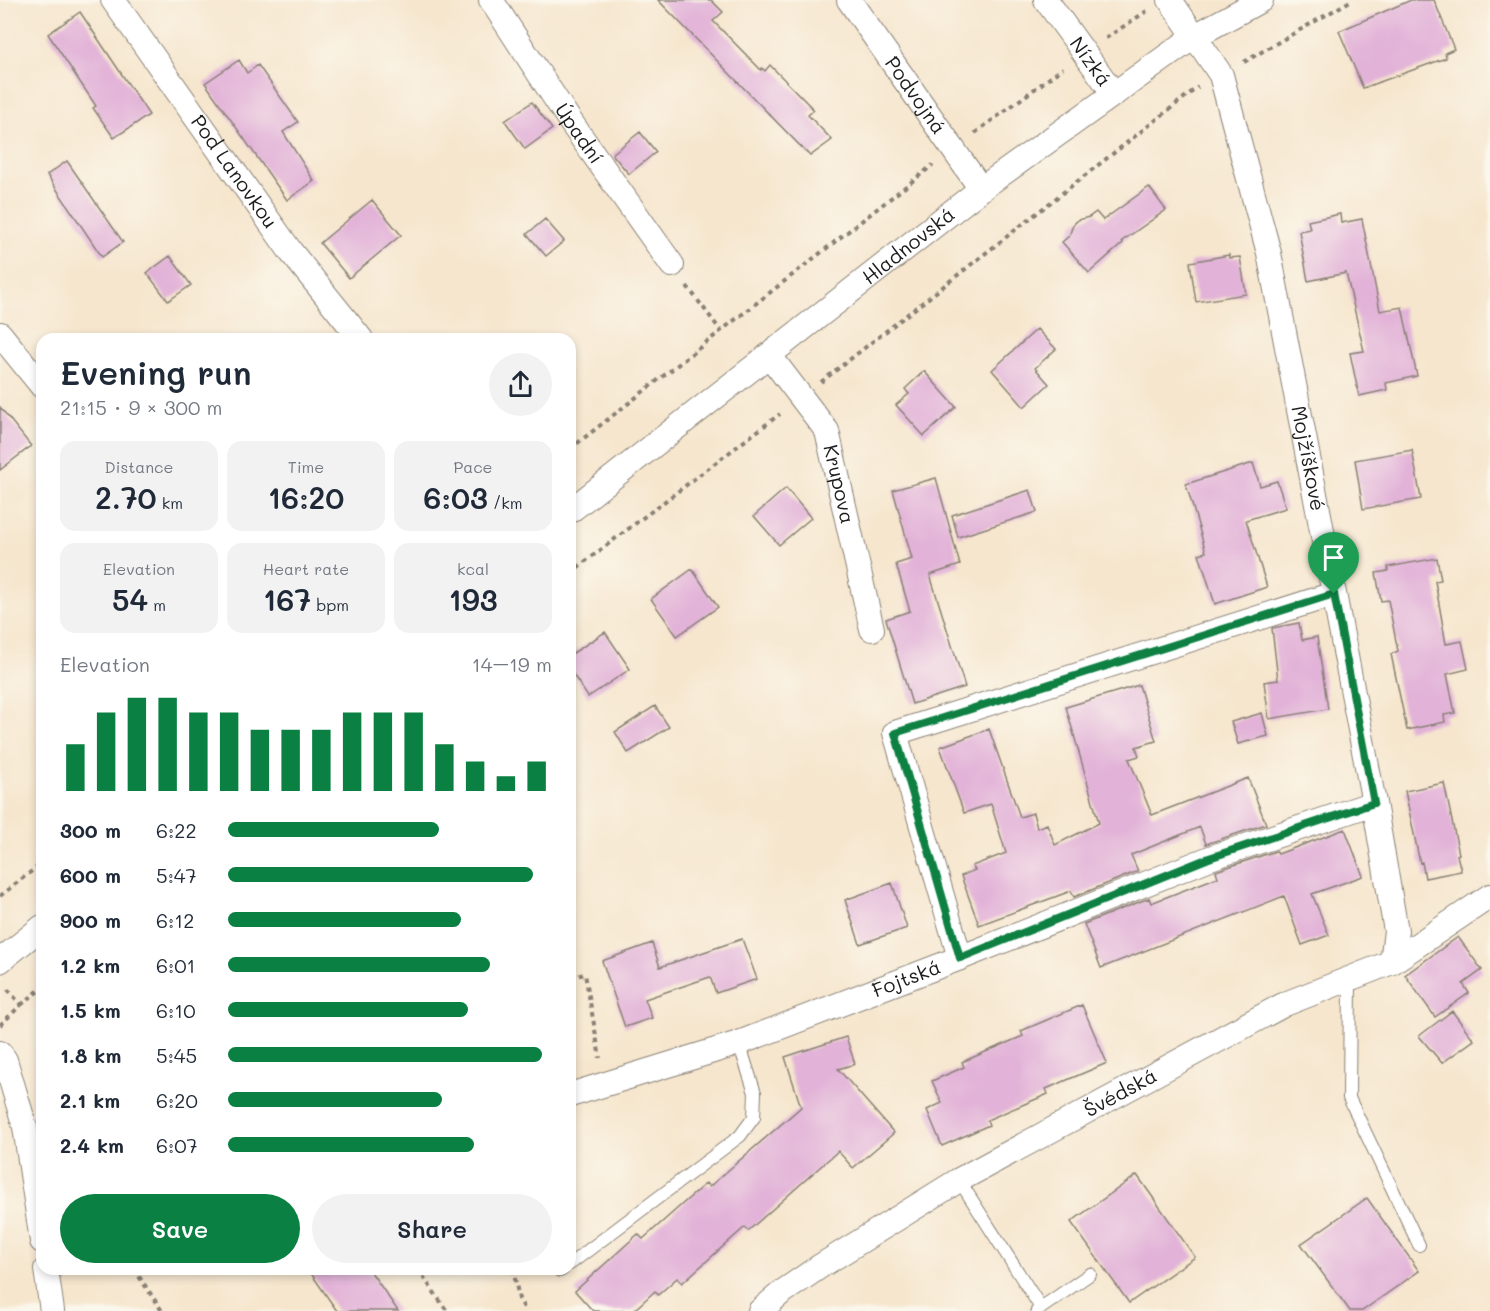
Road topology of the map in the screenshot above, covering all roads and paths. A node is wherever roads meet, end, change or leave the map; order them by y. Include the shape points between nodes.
1 (113, 0) edge
2 (491, 0) edge
3 (849, 0) edge
4 (1046, 0) edge
5 (1170, 0) edge
6 (1261, 0) edge
7 (1352, 0) edge
8 (1148, 11) dead end
9 (1195, 36) junction
10 (1084, 53) junction
11 (1221, 75) junction
12 (1114, 94) junction
13 (952, 150) junction
14 (981, 189) junction
15 (672, 265) joint
16 (721, 331) junction
17 (357, 333) edge
18 (0, 334) edge
19 (769, 355) junction
20 (36, 379) edge
21 (801, 398) junction
22 (576, 444) edge
23 (576, 506) edge
24 (576, 568) edge
25 (1334, 594) junction
26 (872, 629) dead end
27 (1374, 803) junction
28 (36, 868) edge
29 (0, 896) edge
30 (1490, 896) edge
31 (36, 932) edge
32 (960, 958) junction
33 (0, 961) edge
34 (1392, 962) junction
35 (576, 976) edge
36 (0, 979) edge
37 (1350, 979) junction
38 (36, 993) edge
39 (21, 1005) junction
40 (0, 1025) edge
41 (739, 1043) junction
42 (0, 1053) edge
43 (600, 1059) dead end
44 (580, 1093) edge
45 (959, 1180) junction
46 (36, 1201) edge
47 (1419, 1245) dead end
48 (576, 1259) edge
49 (1090, 1274) dead end
50 (47, 1275) edge
51 (138, 1275) edge
52 (422, 1275) edge
53 (514, 1275) edge
54 (1039, 1309) edge
55 (52, 1311) edge
56 (162, 1311) edge
57 (447, 1311) edge
58 (526, 1311) edge
59 (760, 1311) edge

1 - 17 street, Pod Lanovkou via 291,252
2 - 15 street, Úpadní via 570,122
3 - 13 street, Podvojná
4 - 10 street, Nízká
5 - 9 street, Mojžíškové
6 - 9 street, Hladnovská
7 - 11 path
8 - 10 path
9 - 11 street, Mojžíškové
9 - 12 street, Hladnovská
10 - 12 street, Nízká
10 - 13 path
11 - 21 path via 1195,88
11 - 25 street, Mojžíškové via 1269,253
12 - 14 street, Hladnovská
13 - 14 street, Podvojná
13 - 16 path
14 - 19 street, Hladnovská
15 - 16 path
16 - 22 path
18 - 20 street
19 - 21 street, Krupova
19 - 23 street, Hladnovská
21 - 24 path
21 - 26 street, Krupova via 827,431
25 - 27 street, Mojžíškové
25 - 32 street via 895,733
27 - 32 street, Fojtská via 1209,858
27 - 34 street, Mojžíškové via 1396,931
28 - 29 path
30 - 34 street, Švédská
31 - 33 street
32 - 41 street, Fojtská
34 - 37 street, Švédská
35 - 43 path via 585,974
36 - 39 path
37 - 45 street, Švédská via 1285,1004
37 - 47 lane via 1349,1098
38 - 39 path
39 - 40 path
41 - 44 street, Fojtská
41 - 48 lane via 755,1093 754,1117 740,1136
42 - 46 street via 25,1127
45 - 54 lane
45 - 59 street, Švédská via 819,1267
49 - 54 lane
50 - 55 street
51 - 56 path
52 - 57 path
53 - 58 path

